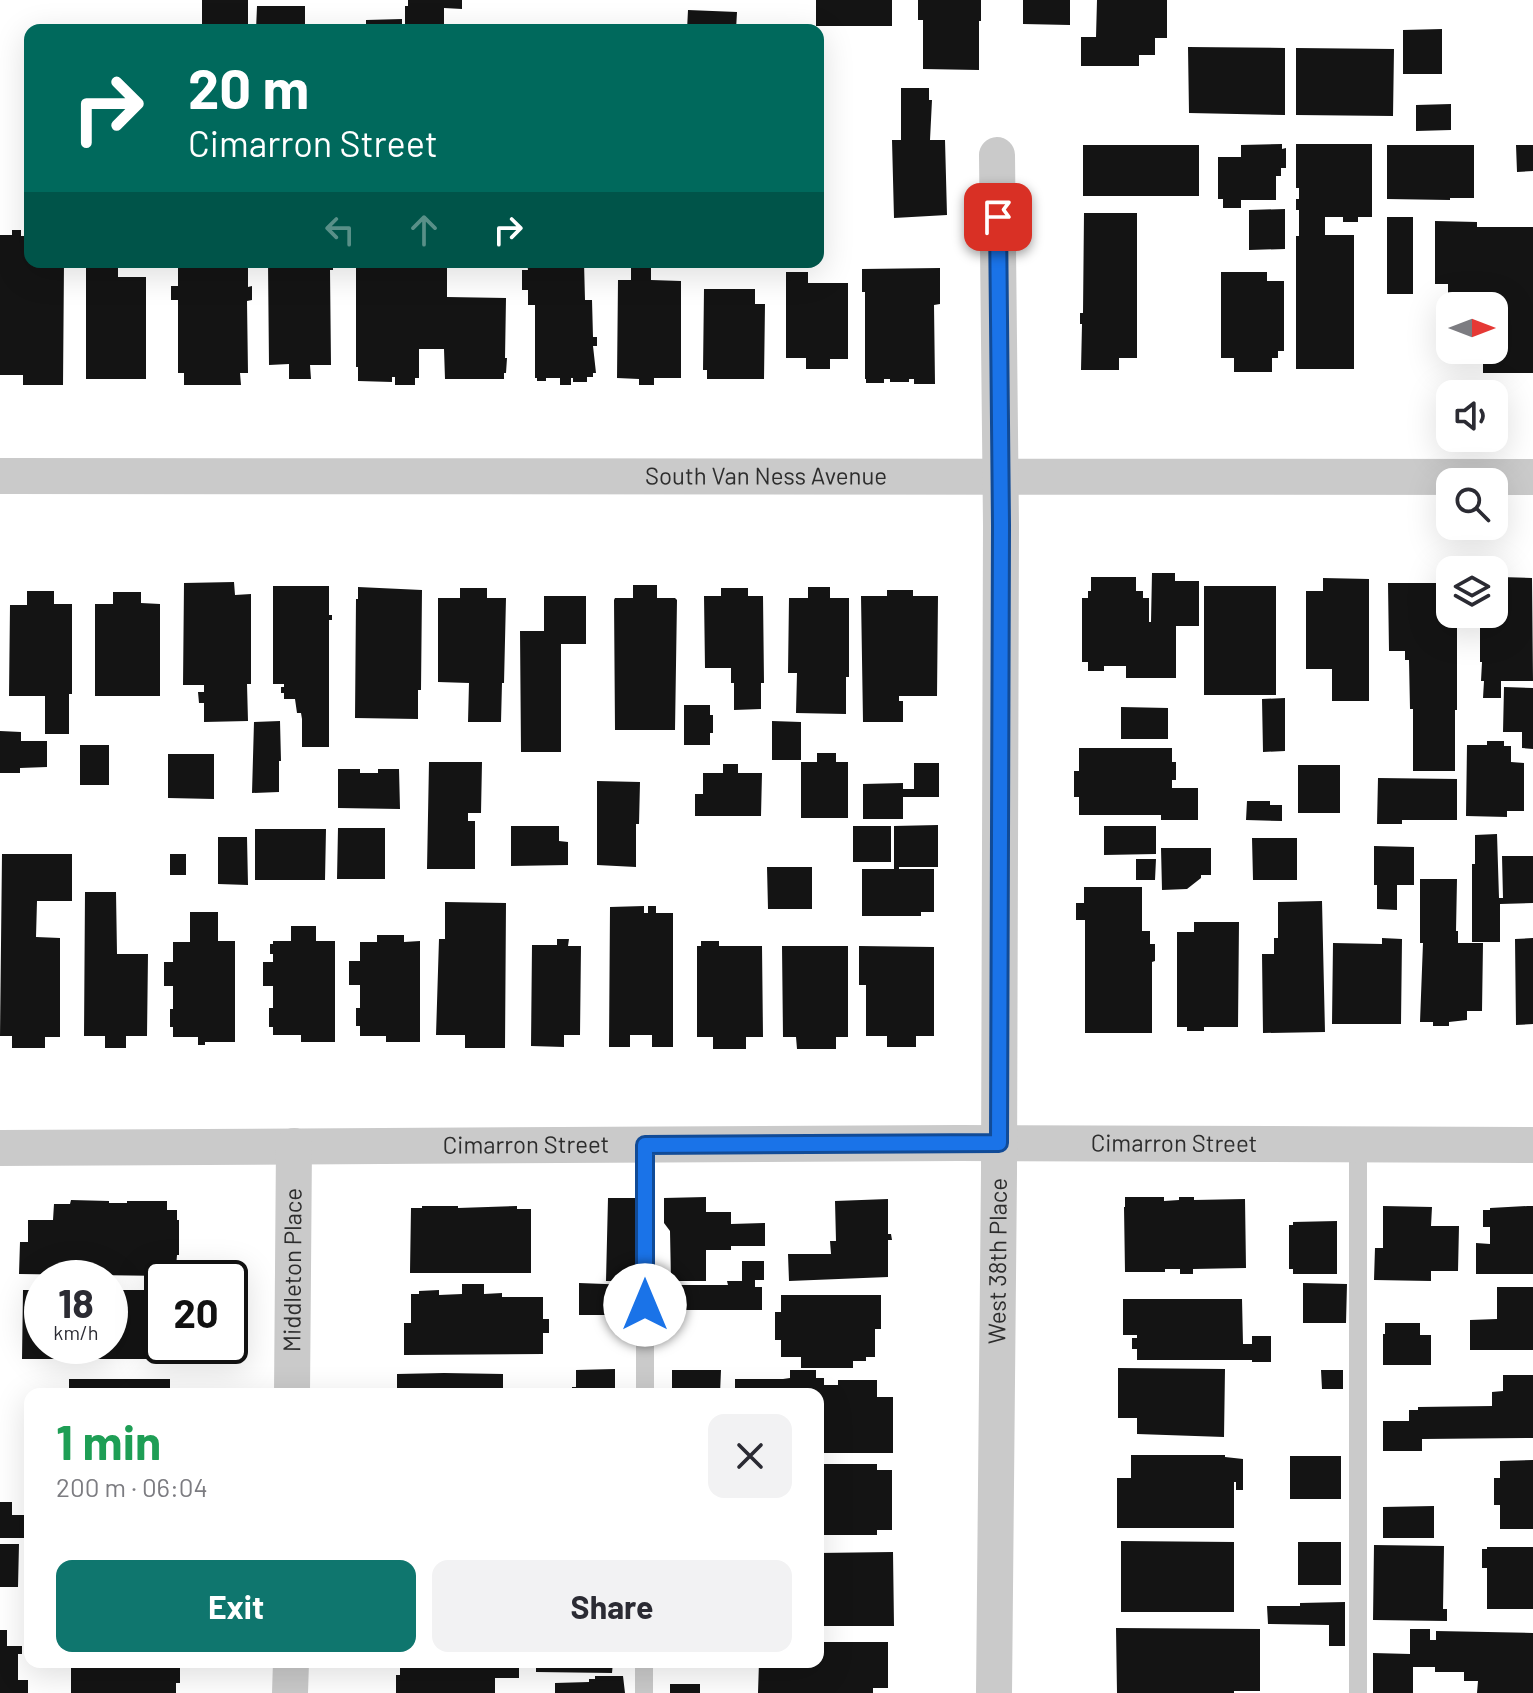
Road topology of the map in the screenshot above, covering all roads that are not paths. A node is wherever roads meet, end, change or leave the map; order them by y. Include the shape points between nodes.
1 (997, 155) dead end
2 (0, 476) edge
3 (1001, 477) junction
4 (1533, 477) edge
5 (999, 1143) junction
6 (1358, 1144) junction
7 (645, 1145) junction
8 (1533, 1145) edge
9 (294, 1146) junction
10 (0, 1148) edge
11 (292, 1388) edge
12 (645, 1388) edge
13 (291, 1668) edge
14 (644, 1668) edge
15 (290, 1693) edge
16 (644, 1693) edge
17 (994, 1693) edge
18 (1358, 1693) edge

1 - 3 street, West 38th Place
2 - 3 street, South Van Ness Avenue
3 - 4 street, South Van Ness Avenue
3 - 5 street, West 38th Place
5 - 6 street, Cimarron Street
5 - 7 street, Cimarron Street
5 - 17 street, West 38th Place
6 - 8 street, Cimarron Street
6 - 18 lane
7 - 9 street, Cimarron Street
7 - 12 lane
9 - 10 street, Cimarron Street
9 - 11 street, Middleton Place
13 - 15 street
14 - 16 lane

